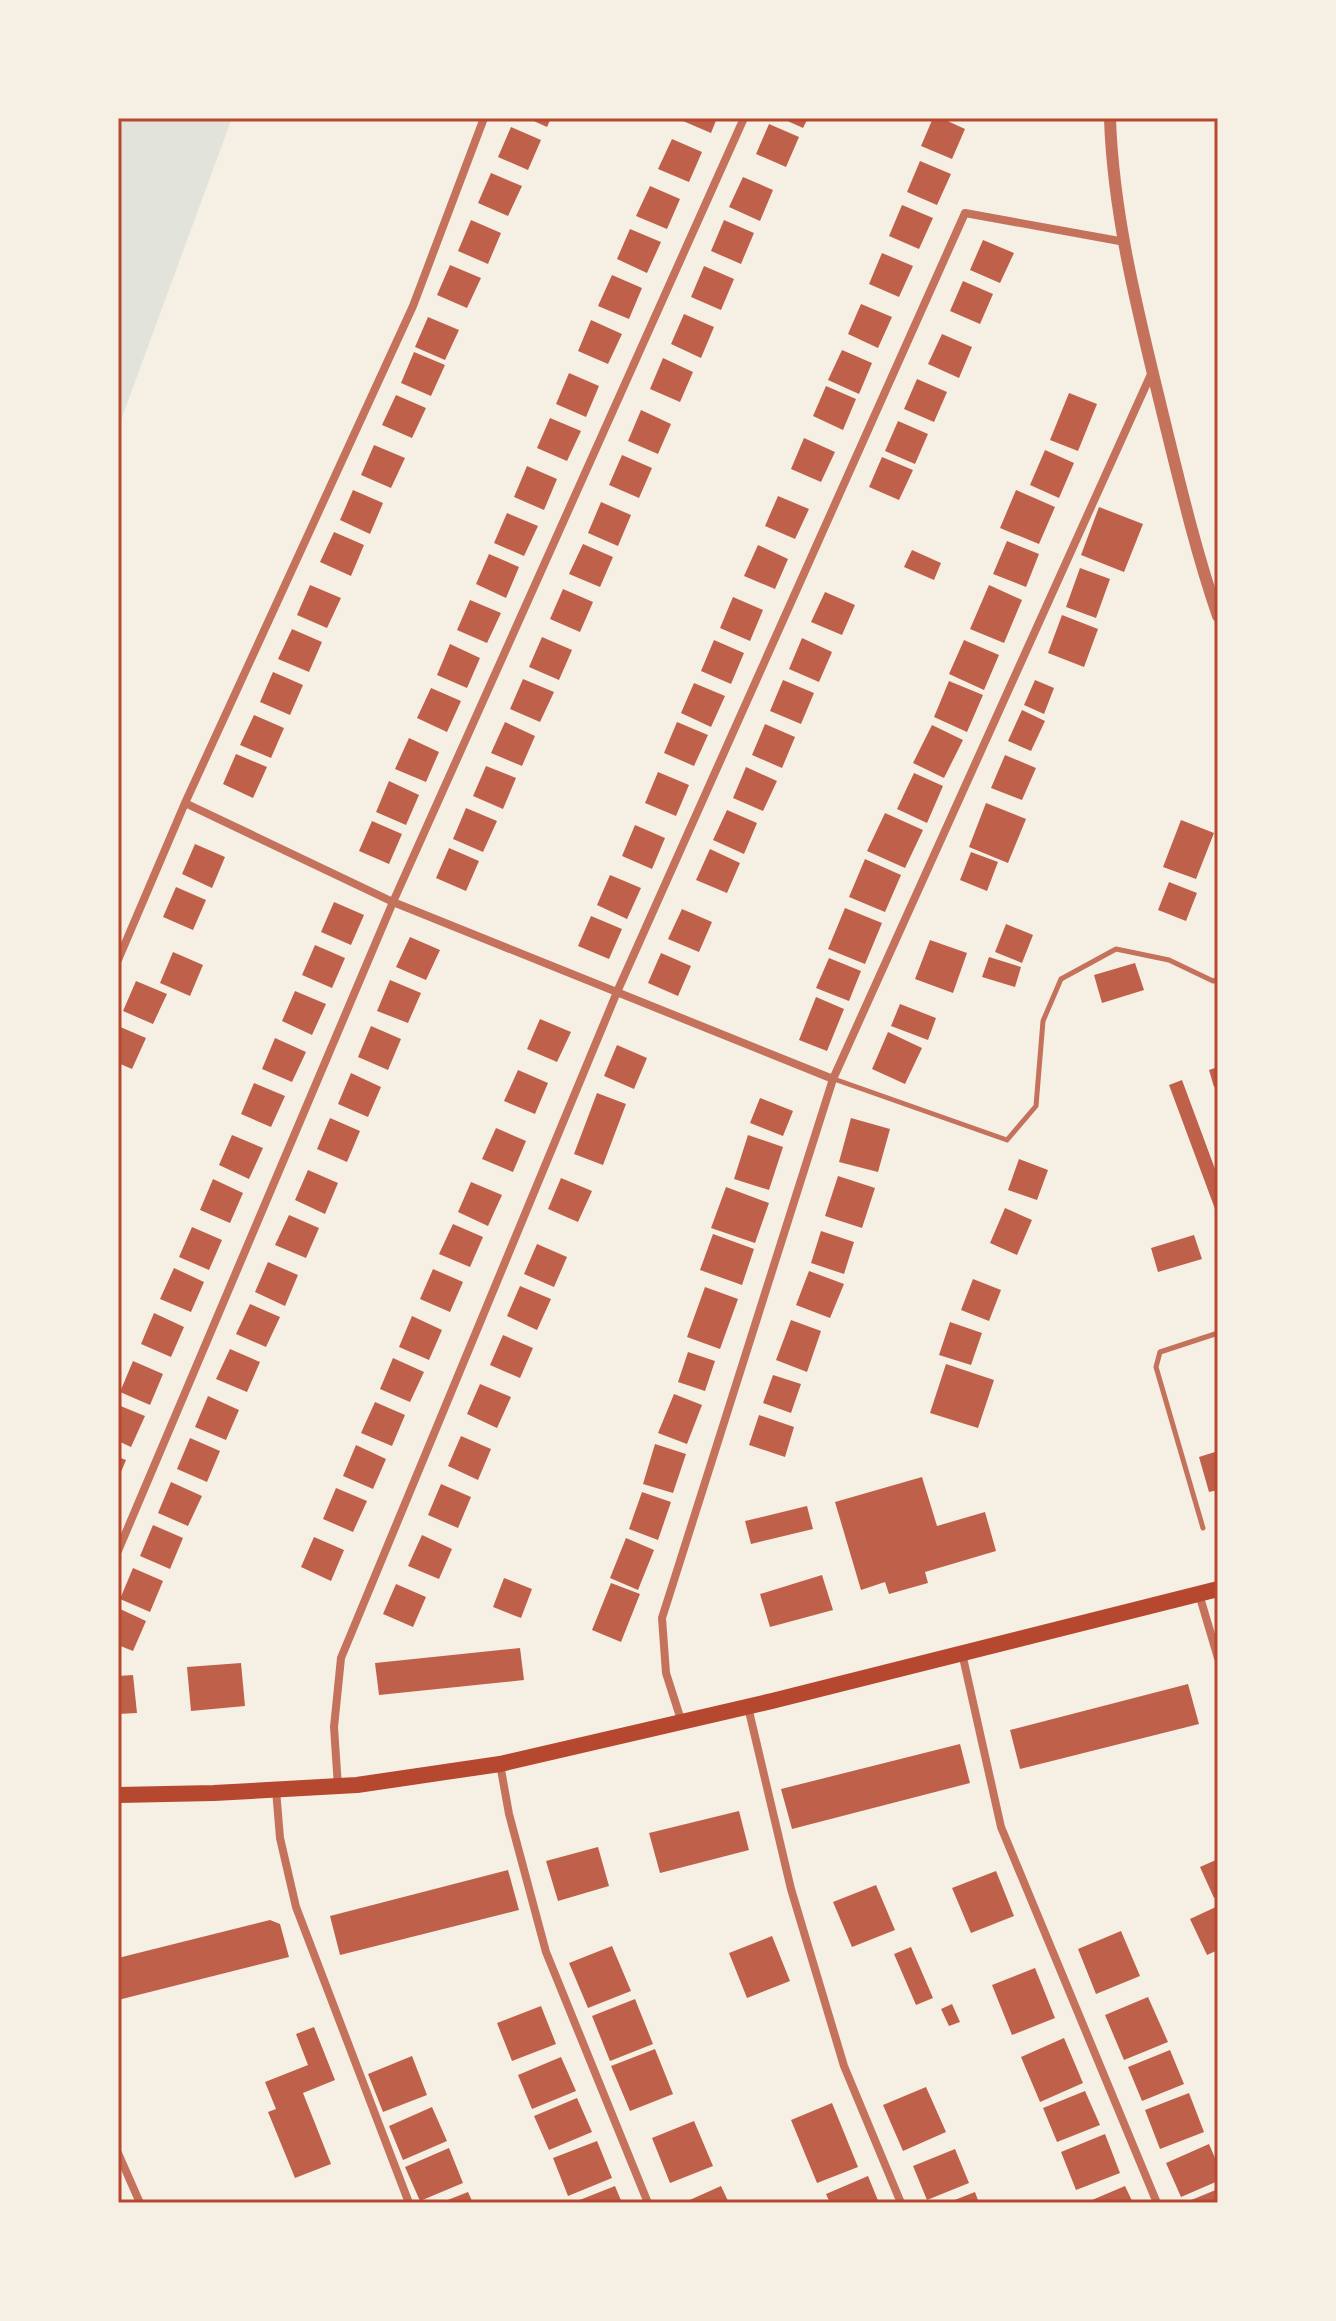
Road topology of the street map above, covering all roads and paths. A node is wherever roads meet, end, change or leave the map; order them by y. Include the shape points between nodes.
1 (484, 118) edge
2 (744, 118) edge
3 (1110, 118) edge
4 (1125, 242) junction
5 (1152, 371) junction
6 (1218, 616) edge
7 (185, 803) junction
8 (393, 902) junction
9 (118, 960) edge
10 (1218, 980) edge
11 (617, 992) junction
12 (833, 1079) junction
13 (1218, 1333) edge
14 (1203, 1528) dead end
15 (118, 1551) edge
16 (1218, 1589) edge
17 (1199, 1594) junction
18 (962, 1652) junction
19 (1218, 1658) edge
20 (748, 1707) junction
21 (682, 1723) junction
22 (500, 1764) junction
23 (338, 1787) junction
24 (276, 1790) junction
25 (118, 1795) edge
26 (118, 2153) edge
27 (140, 2203) edge
28 (409, 2203) edge
29 (648, 2203) edge
30 (901, 2203) edge
31 (1157, 2203) edge

1 - 7 street via 413,306
2 - 8 street
3 - 4 street
4 - 5 street
4 - 11 street via 965,213
5 - 6 street via 1199,561
5 - 12 street
7 - 8 street
7 - 9 street
8 - 11 street
8 - 15 street
10 - 12 lane via 1169,960 1116,949 1061,979 1043,1021 1036,1106 1007,1140
11 - 12 street
11 - 23 street via 341,1658 334,1727
12 - 21 street via 662,1618 666,1673
13 - 14 lane via 1160,1352 1156,1367
16 - 17 main road
17 - 18 main road
17 - 19 street
18 - 20 main road
18 - 31 street via 1001,1827
20 - 21 main road
20 - 30 street via 791,1889 844,2066
21 - 22 main road
22 - 23 main road
22 - 29 street via 546,1952
23 - 24 main road
24 - 25 main road
24 - 28 street via 280,1838 296,1907
26 - 27 street

